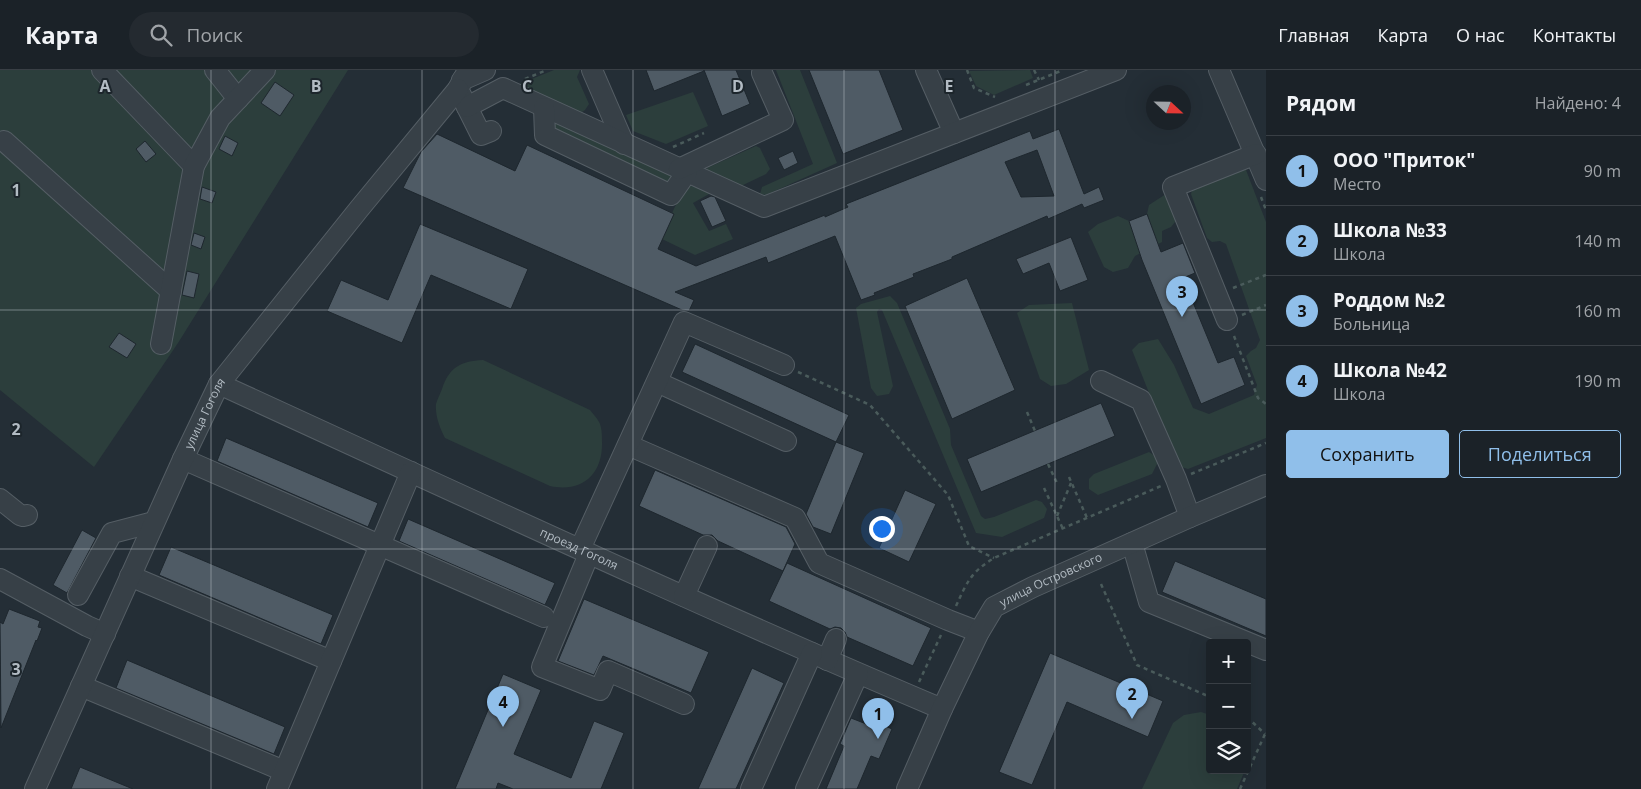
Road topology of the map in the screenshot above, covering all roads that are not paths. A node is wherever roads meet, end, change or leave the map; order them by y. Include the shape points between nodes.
1 (102, 70) edge
2 (215, 70) edge
3 (265, 70) edge
4 (485, 70) edge
5 (592, 70) edge
6 (926, 70) edge
7 (1116, 70) edge
8 (1219, 70) edge
9 (762, 73) dead end
10 (1089, 75) edge
11 (463, 80) edge
12 (238, 99) junction
13 (467, 106) junction
14 (544, 108) junction
15 (491, 130) dead end
16 (954, 133) junction
17 (4, 141) dead end
18 (624, 144) junction
19 (1256, 154) junction
20 (194, 166) junction
21 (683, 170) junction
22 (1266, 180) edge
23 (171, 291) junction
24 (1227, 320) road end
25 (161, 344) dead end
26 (784, 365) road end
27 (1101, 380) dead end
28 (657, 382) junction
29 (219, 384) junction
30 (786, 441) dead end
31 (628, 445) junction
32 (183, 459) junction
33 (411, 472) junction
34 (1266, 485) edge
35 (0, 499) edge
36 (26, 515) dead end
37 (1190, 517) junction
38 (154, 522) junction
39 (1132, 543) junction
40 (380, 545) junction
41 (707, 546) dead end
42 (585, 552) junction
43 (130, 576) junction
44 (0, 579) edge
45 (78, 595) dead end
46 (684, 596) junction
47 (544, 617) dead end
48 (979, 632) junction
49 (105, 634) junction
50 (836, 639) dead end
51 (1266, 650) edge
52 (819, 657) junction
53 (331, 661) junction
54 (858, 674) junction
55 (81, 686) junction
56 (684, 704) dead end
57 (942, 709) junction
58 (281, 780) edge
59 (36, 789) edge
60 (751, 789) edge
61 (806, 789) edge
62 (907, 789) edge

1 - 20 street
2 - 12 street
3 - 12 street
4 - 11 street
5 - 18 street
6 - 16 street
7 - 10 street
8 - 19 street
9 - 21 street via 783,120
10 - 16 street
11 - 13 street
11 - 29 street, улица Гоголя
12 - 20 street via 220,118
13 - 14 street via 502,88
13 - 15 street via 481,135
14 - 18 street
14 - 21 street via 545,135 671,195
16 - 21 street via 764,207
17 - 23 street
18 - 21 street
19 - 22 street
19 - 24 street via 1173,186
20 - 23 street
23 - 25 street
26 - 28 street via 684,322
27 - 37 street via 1141,400
28 - 30 street
28 - 31 street
29 - 32 street, улица Гоголя
29 - 33 street, проезд Гоголя
31 - 42 street
31 - 48 street via 795,518 819,563
32 - 38 street, улица Гоголя
32 - 40 street
33 - 40 street
33 - 42 street, проезд Гоголя
34 - 37 street, улица Островского
35 - 36 street via 20,515
37 - 39 street, улица Островского
38 - 43 street, улица Гоголя
38 - 45 street via 112,533
39 - 48 street, улица Островского via 994,607
39 - 51 street via 1150,602
40 - 47 street
40 - 53 street
41 - 46 street
42 - 46 street, проезд Гоголя
42 - 56 street via 542,667 600,690 608,671
43 - 49 street, улица Гоголя
43 - 53 street
44 - 49 street
46 - 52 street, проезд Гоголя
48 - 57 street, улица Островского
49 - 55 street, улица Гоголя
50 - 52 street
52 - 54 street, проезд Гоголя
52 - 60 street
53 - 58 street
54 - 57 street, проезд Гоголя
54 - 61 street
55 - 58 street
55 - 59 street, улица Гоголя
57 - 62 street, улица Островского

